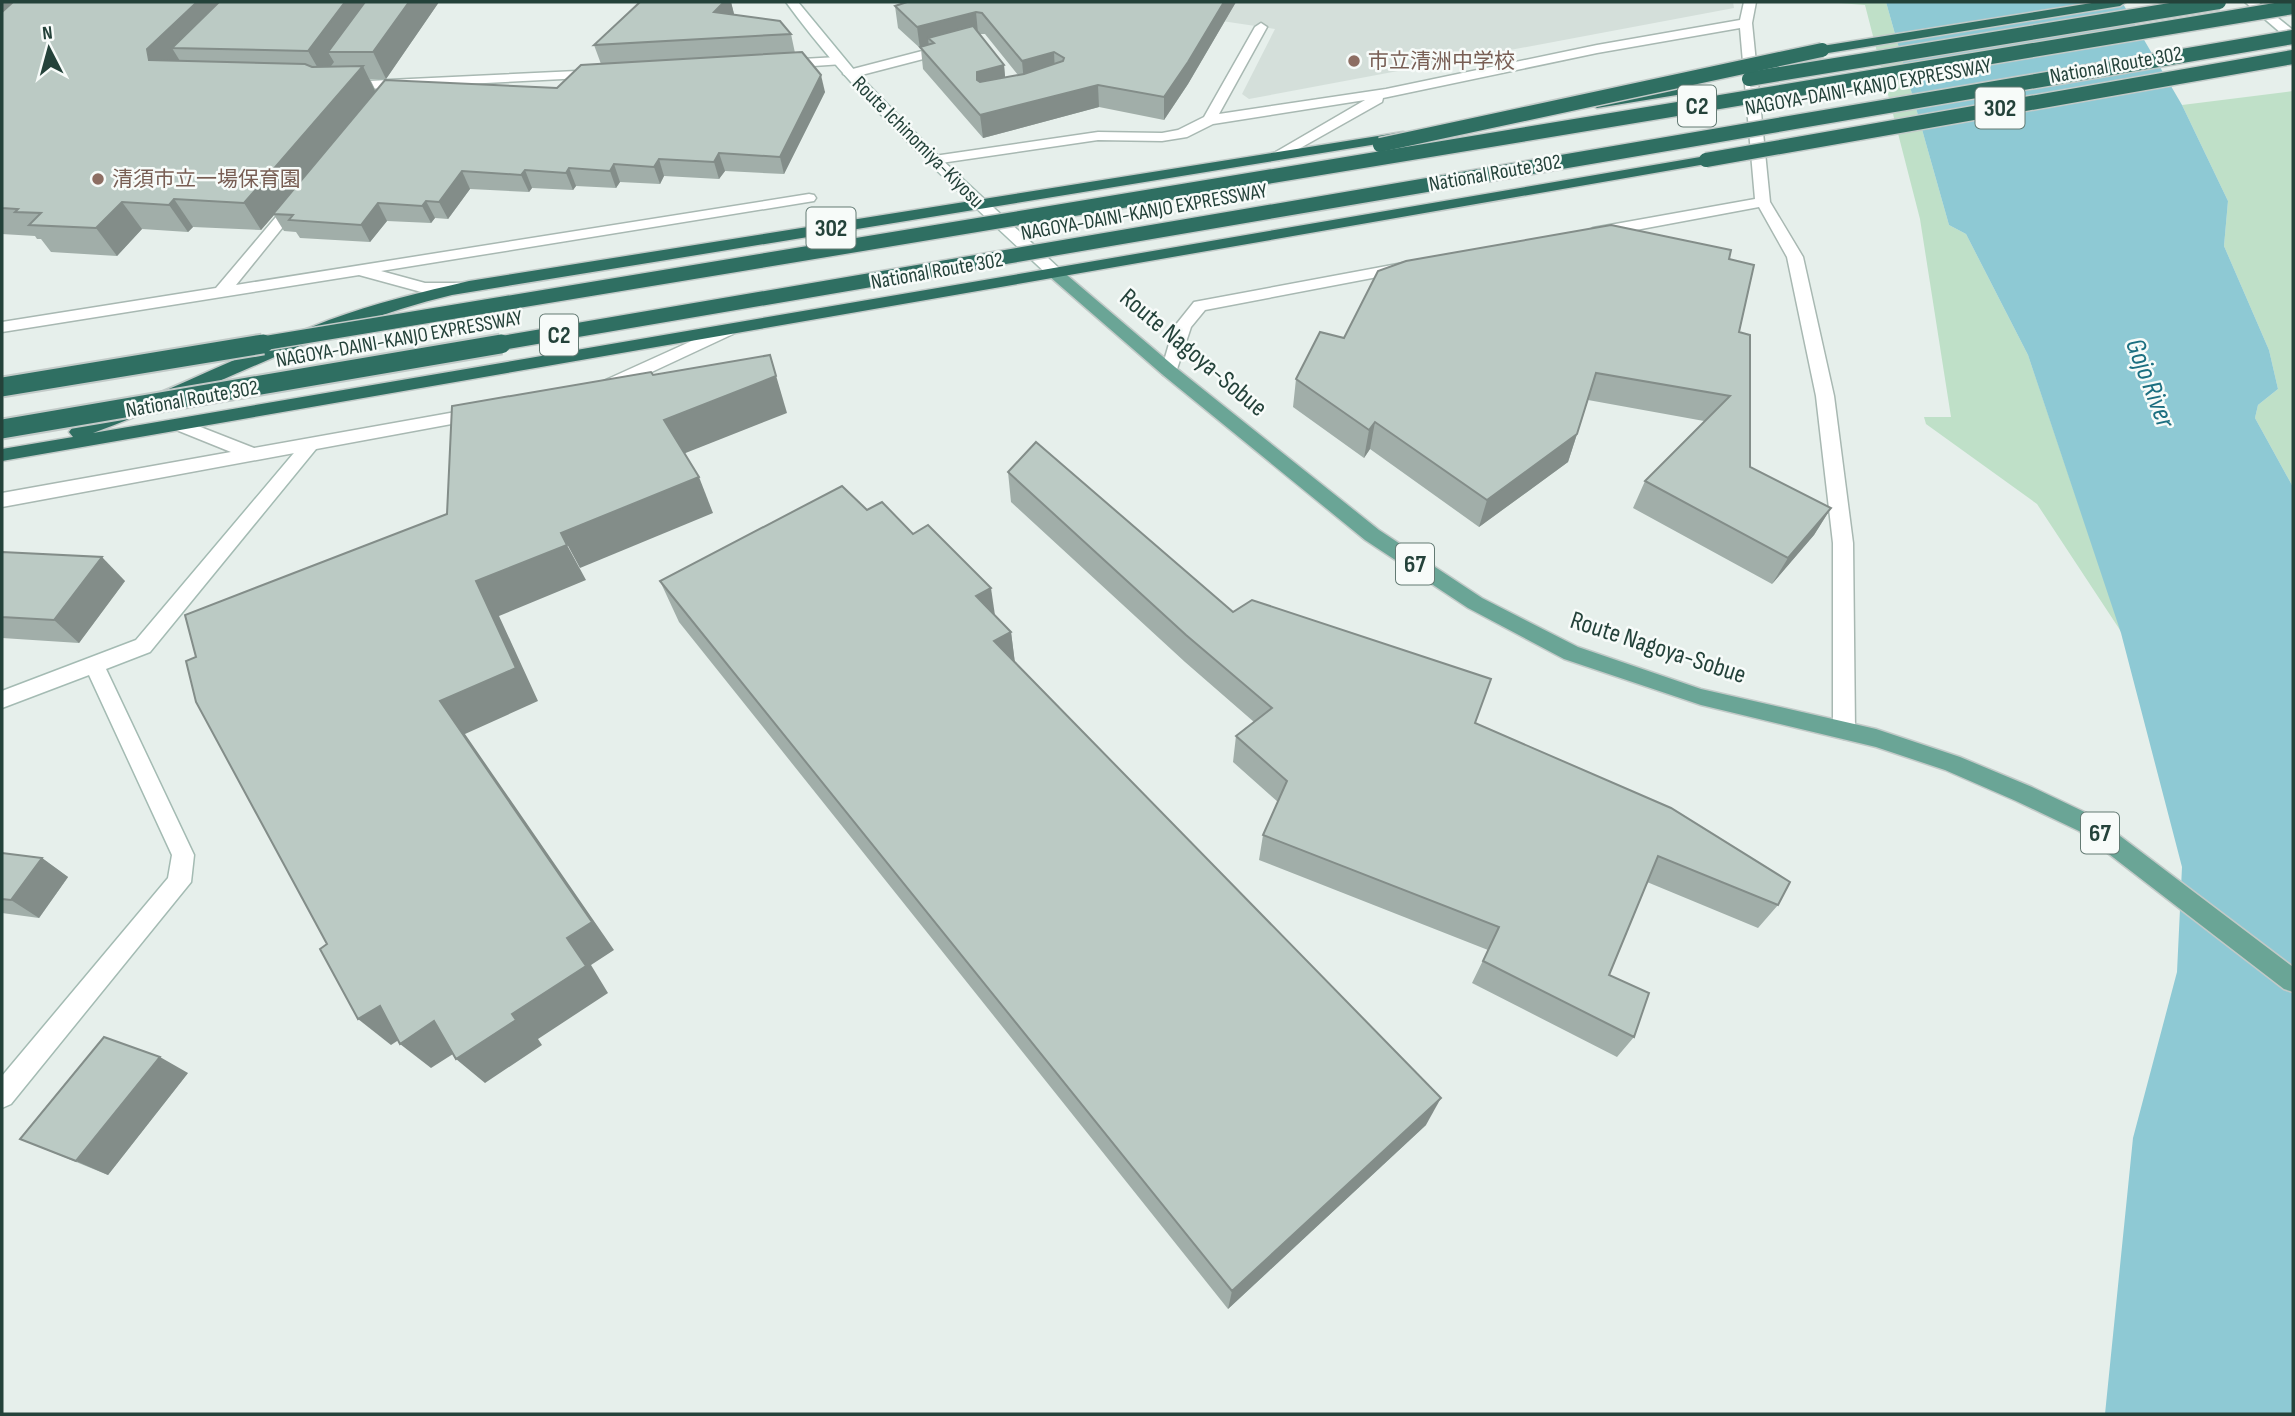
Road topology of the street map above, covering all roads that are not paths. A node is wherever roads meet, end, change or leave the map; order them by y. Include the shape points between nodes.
1 (792, 2) edge
2 (1749, 2) edge
3 (2120, 2) edge
4 (2219, 2) edge
5 (2251, 2) edge
6 (2293, 7) edge
7 (1746, 23) junction
8 (1261, 27) dead end
9 (2293, 37) edge
10 (966, 43) edge
11 (2293, 57) edge
12 (838, 61) junction
13 (768, 65) edge
14 (615, 74) edge
15 (850, 74) junction
16 (326, 87) edge
17 (1386, 93) junction
18 (1209, 120) junction
19 (1279, 156) junction
20 (934, 160) junction
21 (307, 188) edge
22 (809, 198) dead end
23 (1763, 202) junction
24 (980, 204) junction
25 (1101, 205) junction
26 (1573, 236) edge
27 (1424, 264) edge
28 (356, 270) junction
29 (1055, 273) junction
30 (469, 286) junction
31 (222, 291) junction
32 (2, 327) edge
33 (727, 330) junction
34 (1169, 371) junction
35 (2, 387) edge
36 (594, 393) edge
37 (499, 410) edge
38 (180, 425) junction
39 (2, 429) edge
40 (310, 445) junction
41 (2, 454) edge
42 (254, 455) junction
43 (2, 500) edge
44 (94, 665) junction
45 (2, 700) edge
46 (1844, 730) junction
47 (2293, 981) edge
48 (2, 1096) edge

1 - 12 street, Route Ichinomiya-Kiyosu
2 - 7 street
3 - 25 highway, bridge via 1822,50
4 - 19 highway, National Route 302 / 302, bridge
5 - 9 street
6 - 25 highway, NAGOYA-DAINI-KANJO EXPRESSWAY / C2, bridge
7 - 17 street
7 - 23 street
8 - 18 street
9 - 39 highway, NAGOYA-DAINI-KANJO EXPRESSWAY / C2, bridge
10 - 15 street
11 - 29 highway, National Route 302 / 302, bridge
12 - 13 street
12 - 15 street, Route Ichinomiya-Kiyosu
14 - 16 street via 388,91
15 - 20 street, Route Ichinomiya-Kiyosu
17 - 18 street
17 - 19 street
18 - 20 street via 1182,134 1162,137 1098,136
19 - 24 highway, National Route 302 / 302
20 - 24 street, Route Ichinomiya-Kiyosu
21 - 31 street
22 - 28 street
23 - 26 street
23 - 46 street via 1795,257 1825,396 1843,543
24 - 29 street, Route Ichinomiya-Kiyosu
24 - 30 highway, National Route 302 / 302
25 - 35 highway, NAGOYA-DAINI-KANJO EXPRESSWAY / C2, bridge
27 - 34 street via 1200,306 1179,333
28 - 30 street via 425,288
28 - 31 street
29 - 33 highway, National Route 302 / 302
29 - 34 main road, Route Nagoya-Sobue / 67
30 - 41 highway, National Route 302 / 302 via 337,324 125,416
31 - 32 street
33 - 36 street
33 - 38 highway, National Route 302 / 302
34 - 46 main road, Route Nagoya-Sobue / 67 via 1372,536 1475,603 1584,657 1701,697
37 - 40 street
38 - 41 highway, National Route 302 / 302
38 - 42 street
40 - 42 street
40 - 44 street via 143,646
42 - 43 street
44 - 45 street
44 - 48 street via 183,855 179,882
46 - 47 main road, Route Nagoya-Sobue / 67 via 1952,763 2087,824

